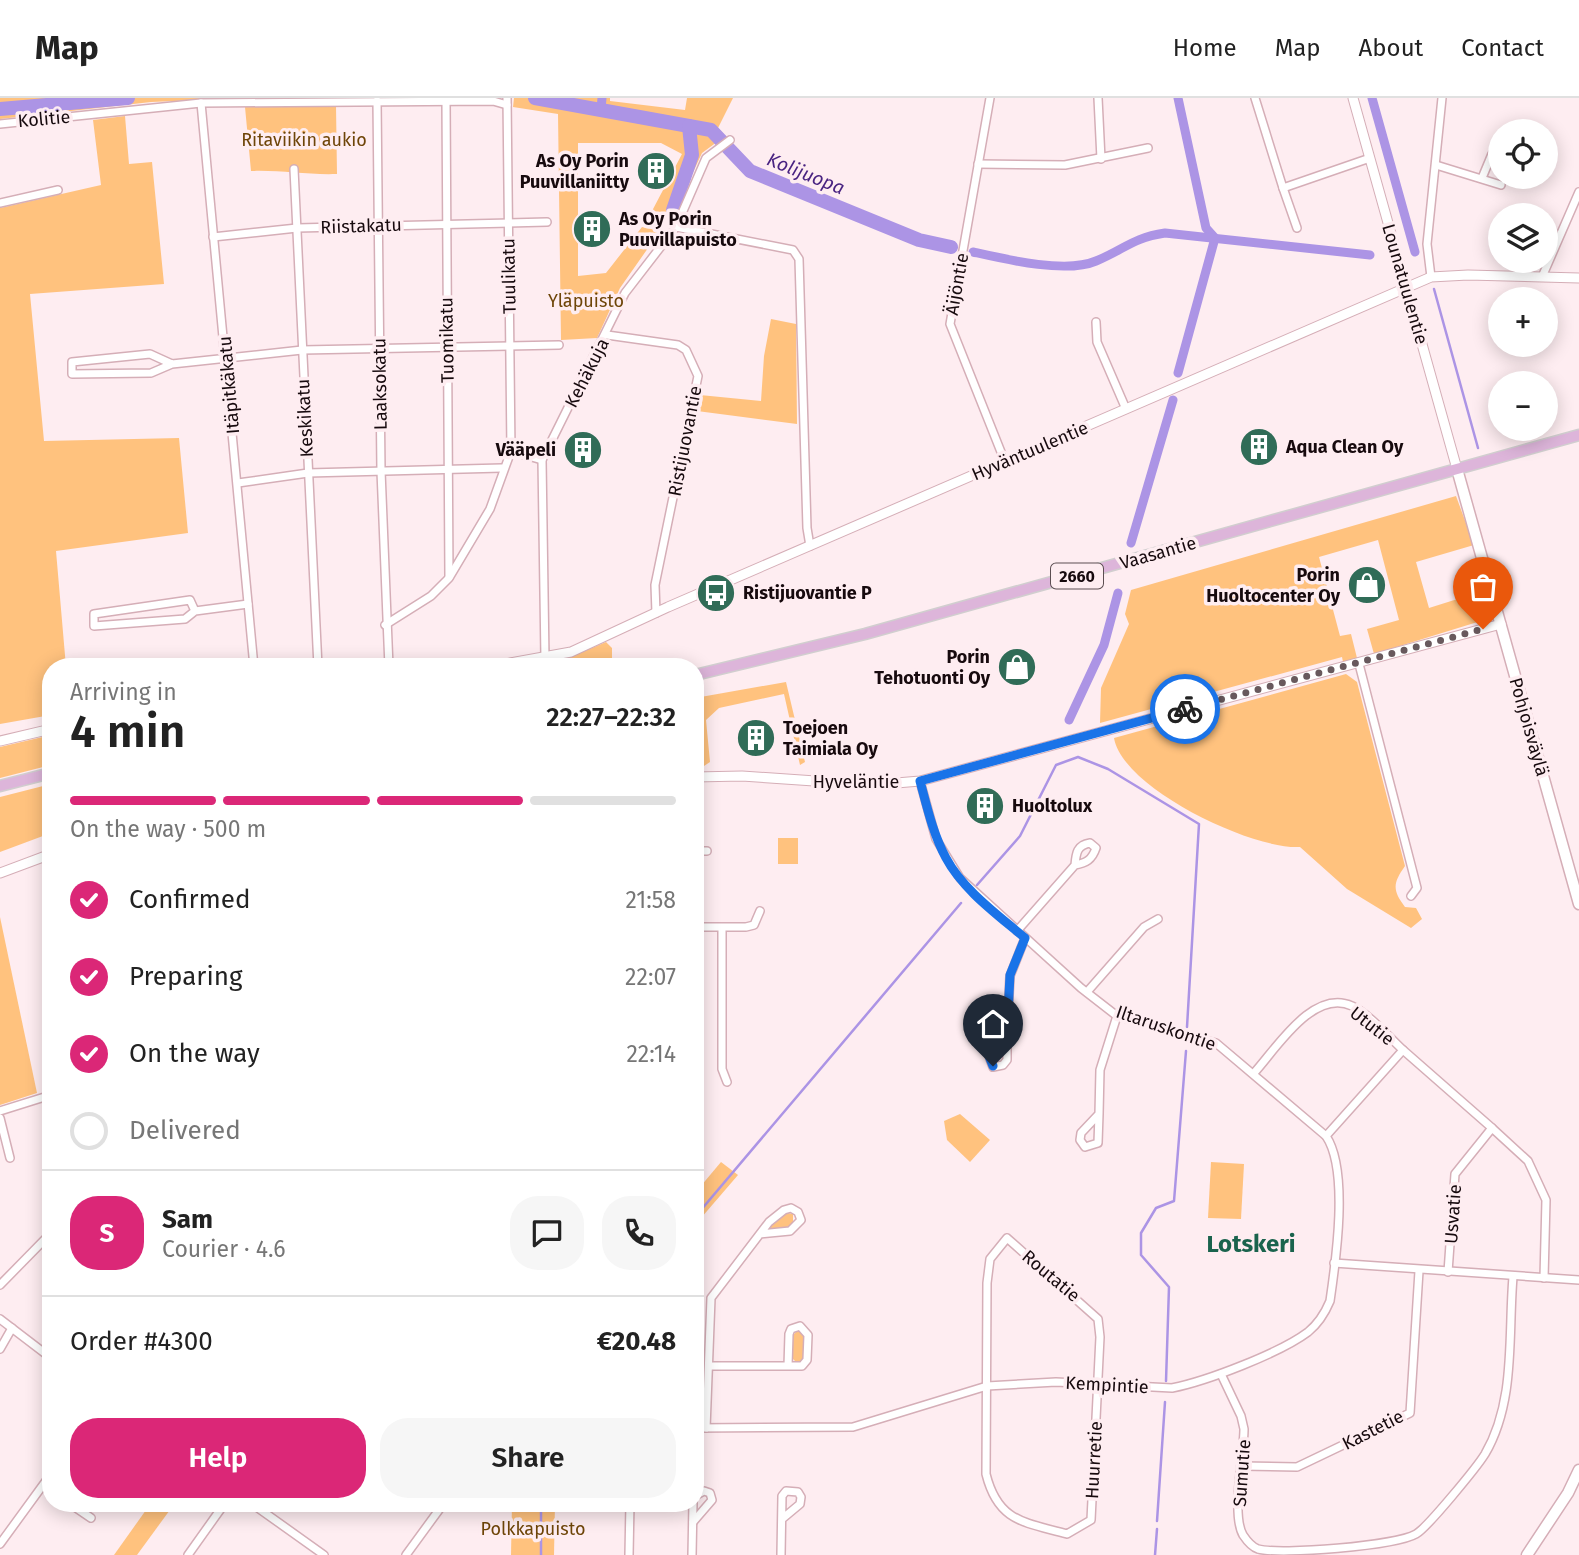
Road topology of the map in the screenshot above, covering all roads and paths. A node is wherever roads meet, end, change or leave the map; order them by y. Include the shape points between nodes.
1 (990, 98) edge
2 (1098, 98) edge
3 (1255, 98) edge
4 (1353, 98) edge
5 (1442, 98) edge
6 (377, 101) junction
7 (446, 102) junction
8 (507, 102) edge
9 (201, 103) junction
10 (0, 124) edge
11 (730, 140) dead end
12 (1148, 148) dead end
13 (1370, 158) junction
14 (1101, 159) junction
15 (978, 164) junction
16 (1436, 164) junction
17 (1488, 164) edge
18 (293, 169) dead end
19 (1482, 178) junction
20 (1488, 180) edge
21 (1283, 188) junction
22 (58, 190) dead end
23 (1579, 192) edge
24 (0, 203) edge
25 (508, 222) junction
26 (547, 222) dead end
27 (446, 224) junction
28 (378, 225) junction
29 (676, 227) junction
30 (297, 228) junction
31 (1297, 228) dead end
32 (213, 237) junction
33 (1431, 277) junction
34 (1542, 277) junction
35 (1579, 278) edge
36 (1406, 288) junction
37 (1096, 322) dead end
38 (607, 335) junction
39 (510, 345) junction
40 (559, 345) dead end
41 (448, 346) junction
42 (380, 348) junction
43 (302, 350) junction
44 (226, 358) junction
45 (172, 364) junction
46 (1126, 410) junction
47 (1579, 435) edge
48 (511, 451) junction
49 (542, 460) junction
50 (1005, 462) junction
51 (502, 468) junction
52 (448, 469) junction
53 (1457, 469) junction
54 (381, 471) junction
55 (308, 473) junction
56 (238, 483) junction
57 (810, 546) junction
58 (449, 578) junction
59 (248, 604) junction
60 (195, 611) junction
61 (656, 613) junction
62 (1501, 624) junction
63 (385, 625) junction
64 (253, 658) edge
65 (318, 658) edge
66 (388, 658) edge
67 (545, 658) edge
68 (548, 658) edge
69 (1359, 664) junction
70 (704, 673) edge
71 (42, 731) edge
72 (0, 741) edge
73 (42, 775) edge
74 (704, 777) edge
75 (920, 781) junction
76 (0, 786) edge
77 (42, 858) edge
78 (1074, 865) dead end
79 (0, 873) edge
80 (1411, 896) dead end
81 (1579, 904) edge
82 (760, 911) dead end
83 (1158, 919) dead end
84 (704, 927) edge
85 (722, 928) junction
86 (1017, 931) junction
87 (1025, 938) junction
88 (1087, 992) junction
89 (1117, 1016) junction
90 (1007, 1034) dead end
91 (1403, 1049) junction
92 (1254, 1073) junction
93 (727, 1082) dead end
94 (42, 1098) edge
95 (0, 1111) edge
96 (1099, 1114) dead end
97 (0, 1118) edge
98 (1492, 1128) junction
99 (1326, 1136) junction
100 (10, 1158) dead end
101 (760, 1234) junction
102 (42, 1242) edge
103 (1334, 1263) junction
104 (1419, 1270) junction
105 (1448, 1272) junction
106 (1513, 1277) junction
107 (1544, 1278) junction
108 (1579, 1280) edge
109 (0, 1284) edge
110 (0, 1319) edge
111 (12, 1328) junction
112 (0, 1349) edge
113 (42, 1350) edge
114 (709, 1366) junction
115 (788, 1366) junction
116 (1221, 1374) junction
117 (1099, 1383) junction
118 (987, 1386) junction
119 (706, 1428) joint
120 (1242, 1466) junction
121 (1579, 1470) edge
122 (42, 1485) edge
123 (704, 1491) edge
124 (704, 1509) edge
125 (82, 1512) edge
126 (219, 1512) edge
127 (264, 1512) edge
128 (437, 1512) edge
129 (630, 1512) edge
130 (693, 1512) edge
131 (702, 1512) edge
132 (90, 1518) dead end
133 (782, 1519) dead end
134 (693, 1522) junction
135 (0, 1544) edge
136 (188, 1555) edge
137 (324, 1555) edge
138 (406, 1555) edge
139 (629, 1555) edge
140 (692, 1555) edge
141 (782, 1555) edge
142 (1527, 1555) edge

1 - 15 street, Äijöntie
2 - 14 street
3 - 21 street
4 - 13 street, Lounatuulentie
5 - 16 street
6 - 7 street, Kolitie
6 - 9 street, Kolitie
6 - 28 street, Laaksokatu
7 - 8 street, Kolitie
7 - 27 street, Tuomikatu
8 - 25 street, Tuulikatu
9 - 10 street, Kolitie
9 - 32 street, Itäpitkäkatu
11 - 29 street, Kehäkuja via 706,158
12 - 14 street
13 - 21 street
13 - 36 street, Lounatuulentie
14 - 15 street via 1052,165
15 - 50 street, Äijöntie via 950,324
16 - 19 street
16 - 33 street via 1427,244
17 - 19 street
18 - 30 street, Keskikatu
19 - 20 street
21 - 31 street
22 - 24 street
23 - 34 street
25 - 26 street, Riistakatu
25 - 27 street, Riistakatu
25 - 39 street, Tuulikatu
27 - 28 street, Riistakatu
27 - 41 street, Tuomikatu
28 - 30 street, Riistakatu
28 - 42 street, Laaksokatu
29 - 38 street, Kehäkuja via 625,293
29 - 57 street via 793,250 799,259
30 - 32 street, Riistakatu
30 - 43 street, Keskikatu
32 - 44 street, Itäpitkäkatu
33 - 34 street, Hyväntuulentie
33 - 36 street, Hyväntuulentie
34 - 35 street, Hyväntuulentie
36 - 46 street, Hyväntuulentie
36 - 53 street, Lounatuulentie
37 - 46 street via 1097,342
38 - 49 street, Kehäkuja
38 - 61 street, Ristijuovantie via 678,345 686,350 698,376 655,585
39 - 40 street
39 - 41 street
39 - 48 street, Tuulikatu
41 - 42 street
41 - 52 street, Tuomikatu
42 - 43 street
42 - 54 street, Laaksokatu
43 - 44 street
43 - 55 street, Keskikatu
44 - 45 street
44 - 56 street, Itäpitkäkatu
45 - 45 street via 151,373 72,374 72,362 150,354
46 - 50 street, Hyväntuulentie
47 - 53 main road, Vaasantie / 2660
48 - 49 street
48 - 51 street
49 - 67 street, Kehäkuja
50 - 57 street, Hyväntuulentie
51 - 52 street
51 - 58 street via 490,509
52 - 54 street
52 - 58 street, Tuomikatu
53 - 62 main road, Pohjoisväylä
53 - 70 main road, Vaasantie / 2660 via 876,631
54 - 55 street
54 - 63 street, Laaksokatu
55 - 56 street
55 - 65 street, Keskikatu
56 - 59 street, Itäpitkäkatu
57 - 61 street, Hyväntuulentie
58 - 63 street via 431,596
59 - 60 street
59 - 64 street, Itäpitkäkatu
60 - 60 street via 185,619 94,626 94,614 190,600
61 - 68 street, Hyväntuulentie via 584,647
62 - 69 street, Hyveläntie
62 - 81 main road, Pohjoisväylä
63 - 66 street, Laaksokatu
69 - 75 street, Hyveläntie
69 - 80 street via 1418,888
71 - 72 street
73 - 76 main road
74 - 75 street, Hyveläntie via 873,785
75 - 86 street, Iltaruskontie via 936,839 947,860
77 - 79 street
78 - 86 street
82 - 85 street via 754,925
83 - 88 street via 1144,927
84 - 85 street
85 - 93 street via 722,1069
86 - 87 street, Iltaruskontie
87 - 88 street, Iltaruskontie
87 - 90 street via 1010,975
88 - 89 street, Iltaruskontie
89 - 92 street, Iltaruskontie via 1216,1043
89 - 96 street via 1101,1061
91 - 92 street, Ututie via 1354,1007 1323,1005 1307,1013
91 - 98 street
91 - 99 street, Ututie
92 - 99 street, Iltaruskontie
94 - 95 street
97 - 100 street
98 - 105 street, Usvatie via 1455,1174
98 - 107 street via 1528,1161 1546,1200
99 - 103 street, Kempintie via 1338,1165
101 - 101 street via 790,1231 801,1220 798,1212 791,1208 780,1213
101 - 114 street via 710,1298
102 - 109 street
103 - 104 street
103 - 116 street, Kempintie via 1330,1301 1315,1326
104 - 105 street
104 - 120 street, Kastetie via 1410,1413 1297,1467
105 - 106 street
106 - 107 street
106 - 120 street, Sumutie via 1506,1396 1500,1418 1474,1470 1416,1534 1317,1553 1256,1549 1241,1532 1238,1520
107 - 108 street
110 - 111 street
111 - 112 street
111 - 113 street
114 - 115 street
114 - 119 street
115 - 115 street via 802,1366 807,1360 808,1335 800,1326 789,1334
116 - 117 street, Kempintie via 1172,1388
116 - 120 street, Sumutie via 1244,1429
117 - 118 street, Kempintie
117 - 118 street, Routatie via 1098,1319 1007,1238 990,1259
117 - 118 street, Huurretie via 1091,1520 1067,1534 1013,1519 990,1492
118 - 119 street, Kempintie via 853,1427
121 - 142 main road
122 - 135 street
123 - 124 street via 712,1500
125 - 132 street
126 - 136 street
127 - 137 street
128 - 138 street
129 - 139 street
130 - 134 street
131 - 134 street
133 - 141 street
134 - 140 street

